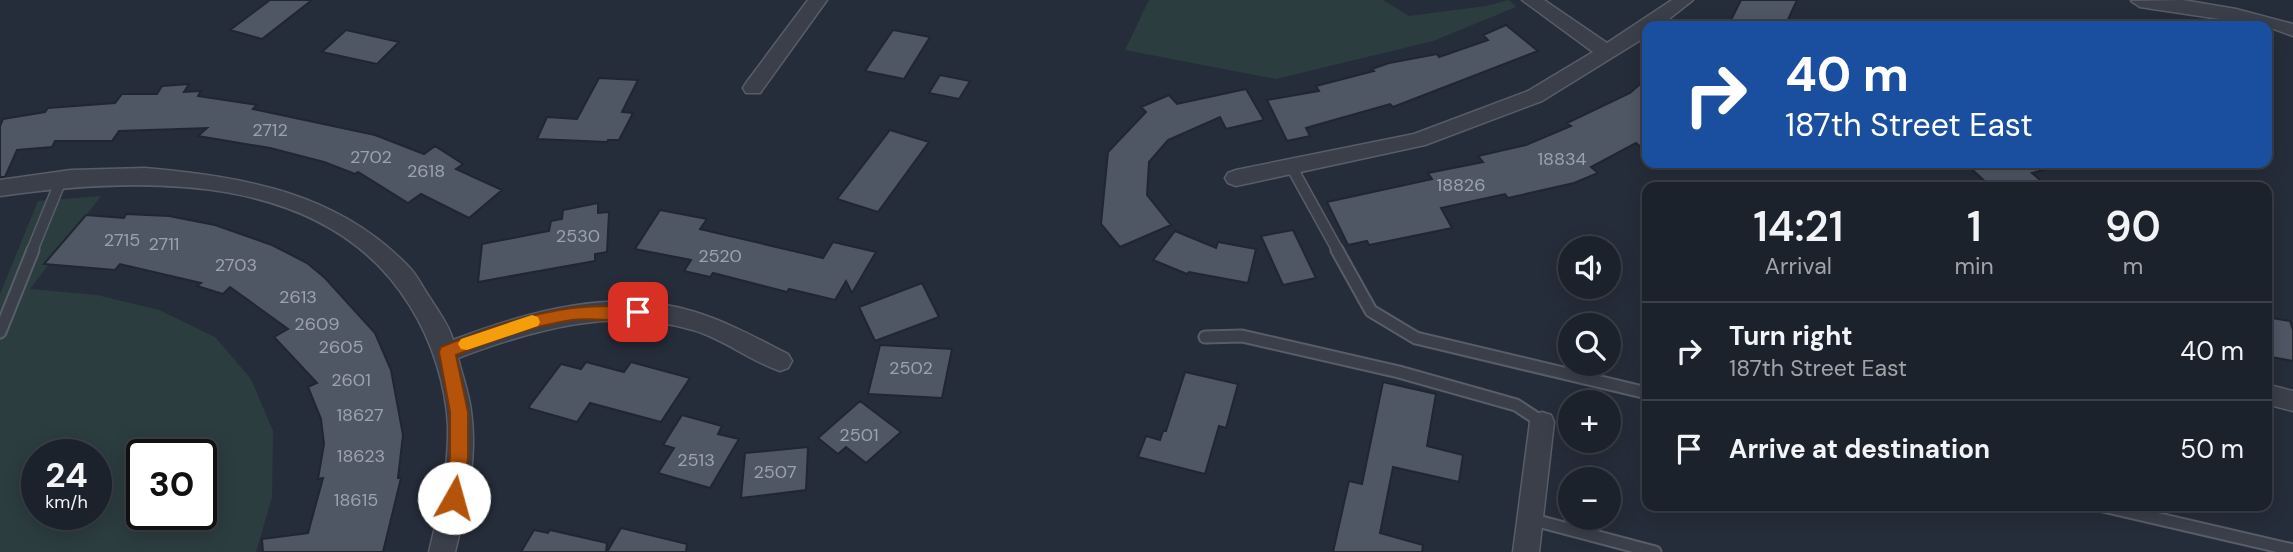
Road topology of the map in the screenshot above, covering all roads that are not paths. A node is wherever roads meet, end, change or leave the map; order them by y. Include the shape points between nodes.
1 (818, 0) edge
2 (1531, 0) edge
3 (1684, 0) edge
4 (2140, 1) edge
5 (1655, 21) edge
6 (2268, 21) edge
7 (2272, 22) edge
8 (1642, 30) edge
9 (2293, 30) edge
10 (1608, 52) junction
11 (753, 88) dead end
12 (1291, 166) junction
13 (1236, 178) dead end
14 (61, 180) junction
15 (0, 188) edge
16 (0, 332) edge
17 (1205, 337) dead end
18 (447, 352) junction
19 (780, 361) dead end
20 (1642, 392) edge
21 (2272, 396) edge
22 (2293, 401) edge
23 (1542, 422) joint
24 (2125, 511) edge
25 (1530, 519) junction
26 (2293, 550) edge
27 (442, 552) edge
28 (1526, 552) edge
29 (1655, 552) edge

1 - 11 street
2 - 10 street
3 - 5 street
4 - 6 street
7 - 9 street
8 - 10 street
10 - 12 street via 1535,96 1418,140
12 - 13 street
12 - 20 lane via 1371,311 1416,338
14 - 15 street
14 - 16 lane
14 - 18 street via 165,176 259,190 297,202 332,218 392,261 434,320
17 - 23 lane via 1242,336 1425,379 1516,405
18 - 19 street via 539,320 619,311 693,320
18 - 27 street via 459,412 459,457
21 - 22 street
23 - 25 street
24 - 26 lane
25 - 28 street
25 - 29 lane

